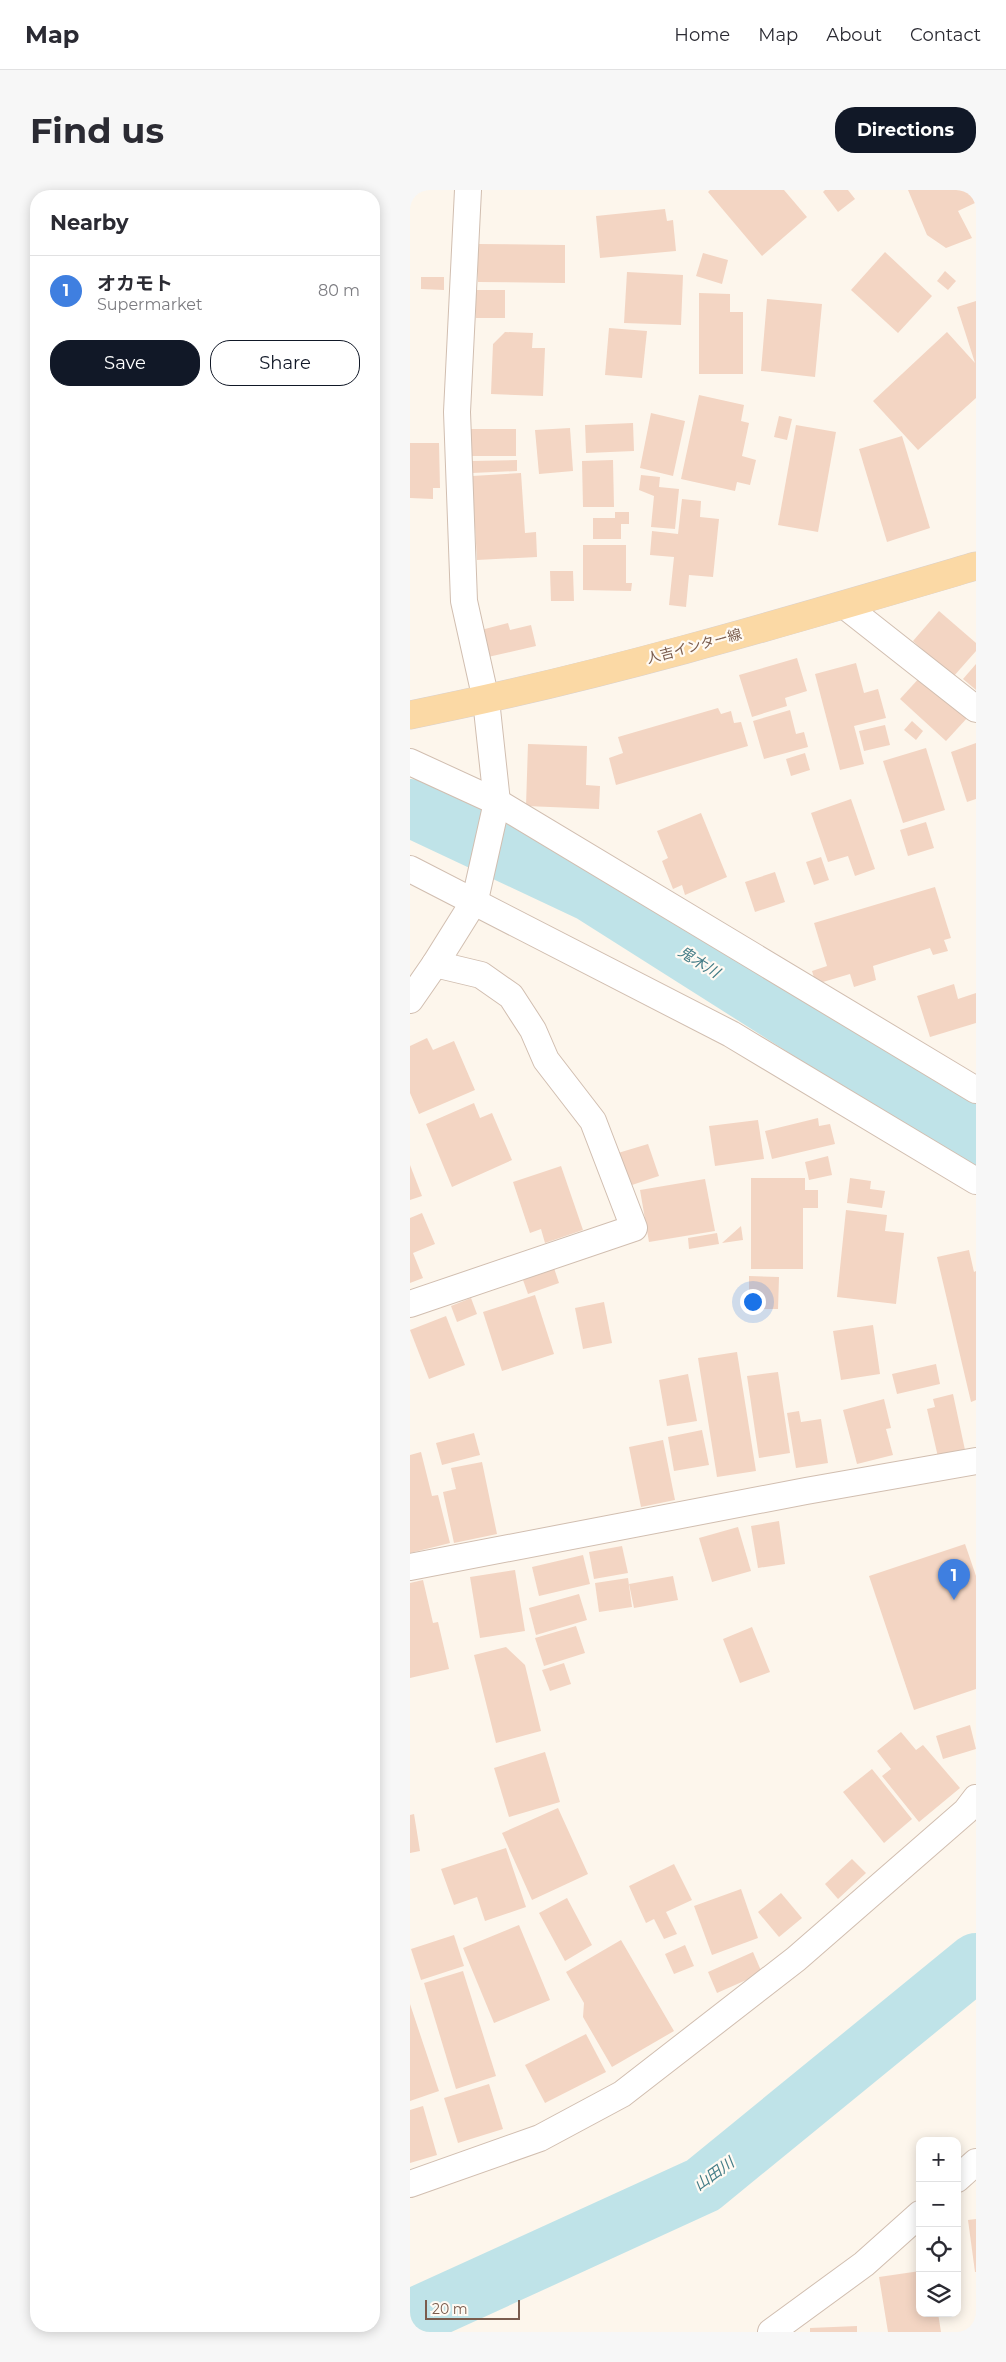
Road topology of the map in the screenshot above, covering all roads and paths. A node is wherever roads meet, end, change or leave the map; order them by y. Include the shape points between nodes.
1 (468, 190) edge
2 (976, 566) edge
3 (844, 604) junction
4 (486, 700) junction
5 (976, 709) edge
6 (410, 715) edge
7 (410, 762) edge
8 (497, 802) junction
9 (410, 869) edge
10 (475, 900) junction
11 (435, 964) junction
12 (410, 1000) edge
13 (976, 1090) edge
14 (976, 1180) edge
15 (410, 1304) edge
16 (976, 1461) edge
17 (410, 1567) edge
18 (976, 1798) edge
19 (976, 2162) edge
20 (961, 2175) edge
21 (410, 2184) edge
22 (916, 2218) edge
23 (771, 2332) edge

1 - 4 street via 457,412 464,601
2 - 3 main road, 人吉インター線
3 - 4 main road, 人吉インター線
3 - 5 street
4 - 6 main road, 人吉インター線
4 - 8 street
7 - 8 street
8 - 10 street
8 - 13 street
9 - 10 street
10 - 11 street
10 - 14 street via 731,1034
11 - 12 street
11 - 15 street via 481,975 511,996 533,1030 546,1060 593,1121 634,1228
16 - 17 street
18 - 21 street via 796,1960 622,2094 540,2138
19 - 20 street
22 - 23 street via 864,2264

